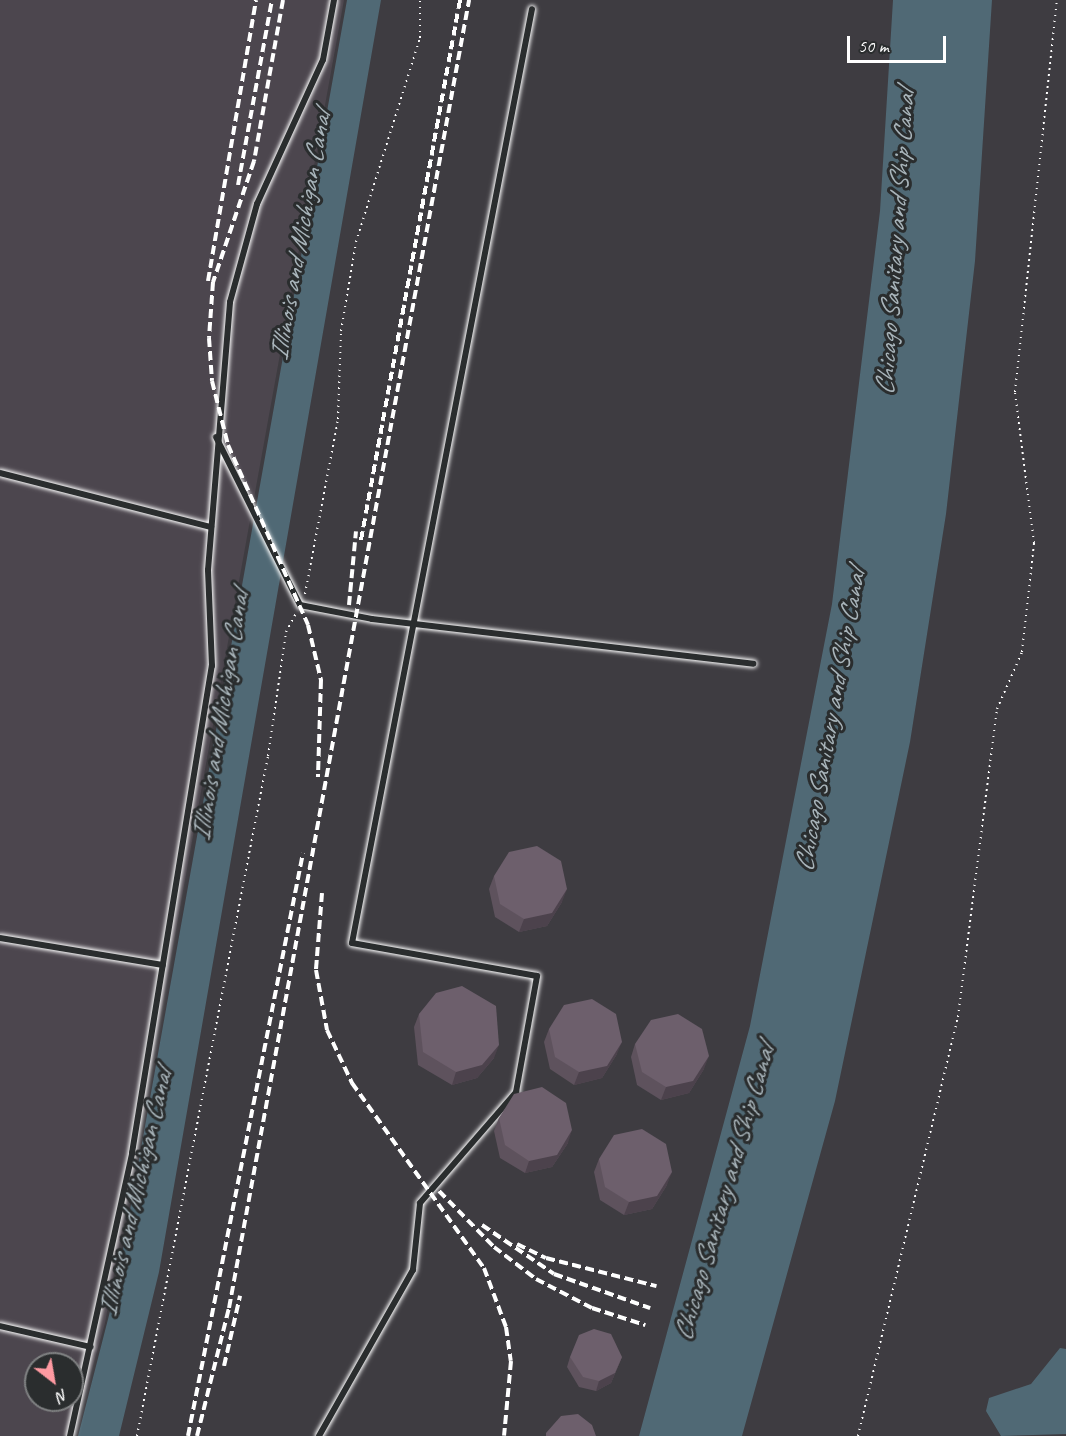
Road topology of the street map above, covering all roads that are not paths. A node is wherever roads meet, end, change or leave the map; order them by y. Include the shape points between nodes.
1 (334, 0) edge
2 (532, 9) dead end
3 (216, 436) junction
4 (0, 473) edge
5 (211, 527) junction
6 (413, 624) junction
7 (753, 664) dead end
8 (0, 938) edge
9 (163, 965) junction
10 (0, 1326) edge
11 (92, 1347) junction
12 (70, 1436) edge
13 (319, 1436) edge

1 - 3 lane via 323,60 257,204 230,303
2 - 6 lane
3 - 5 lane
3 - 6 lane via 300,605
4 - 5 lane
5 - 9 lane via 212,666
6 - 7 lane
6 - 13 lane via 352,943 537,976 516,1092 420,1203 412,1270
8 - 9 lane
9 - 11 lane via 132,1153
10 - 11 lane
11 - 12 lane

